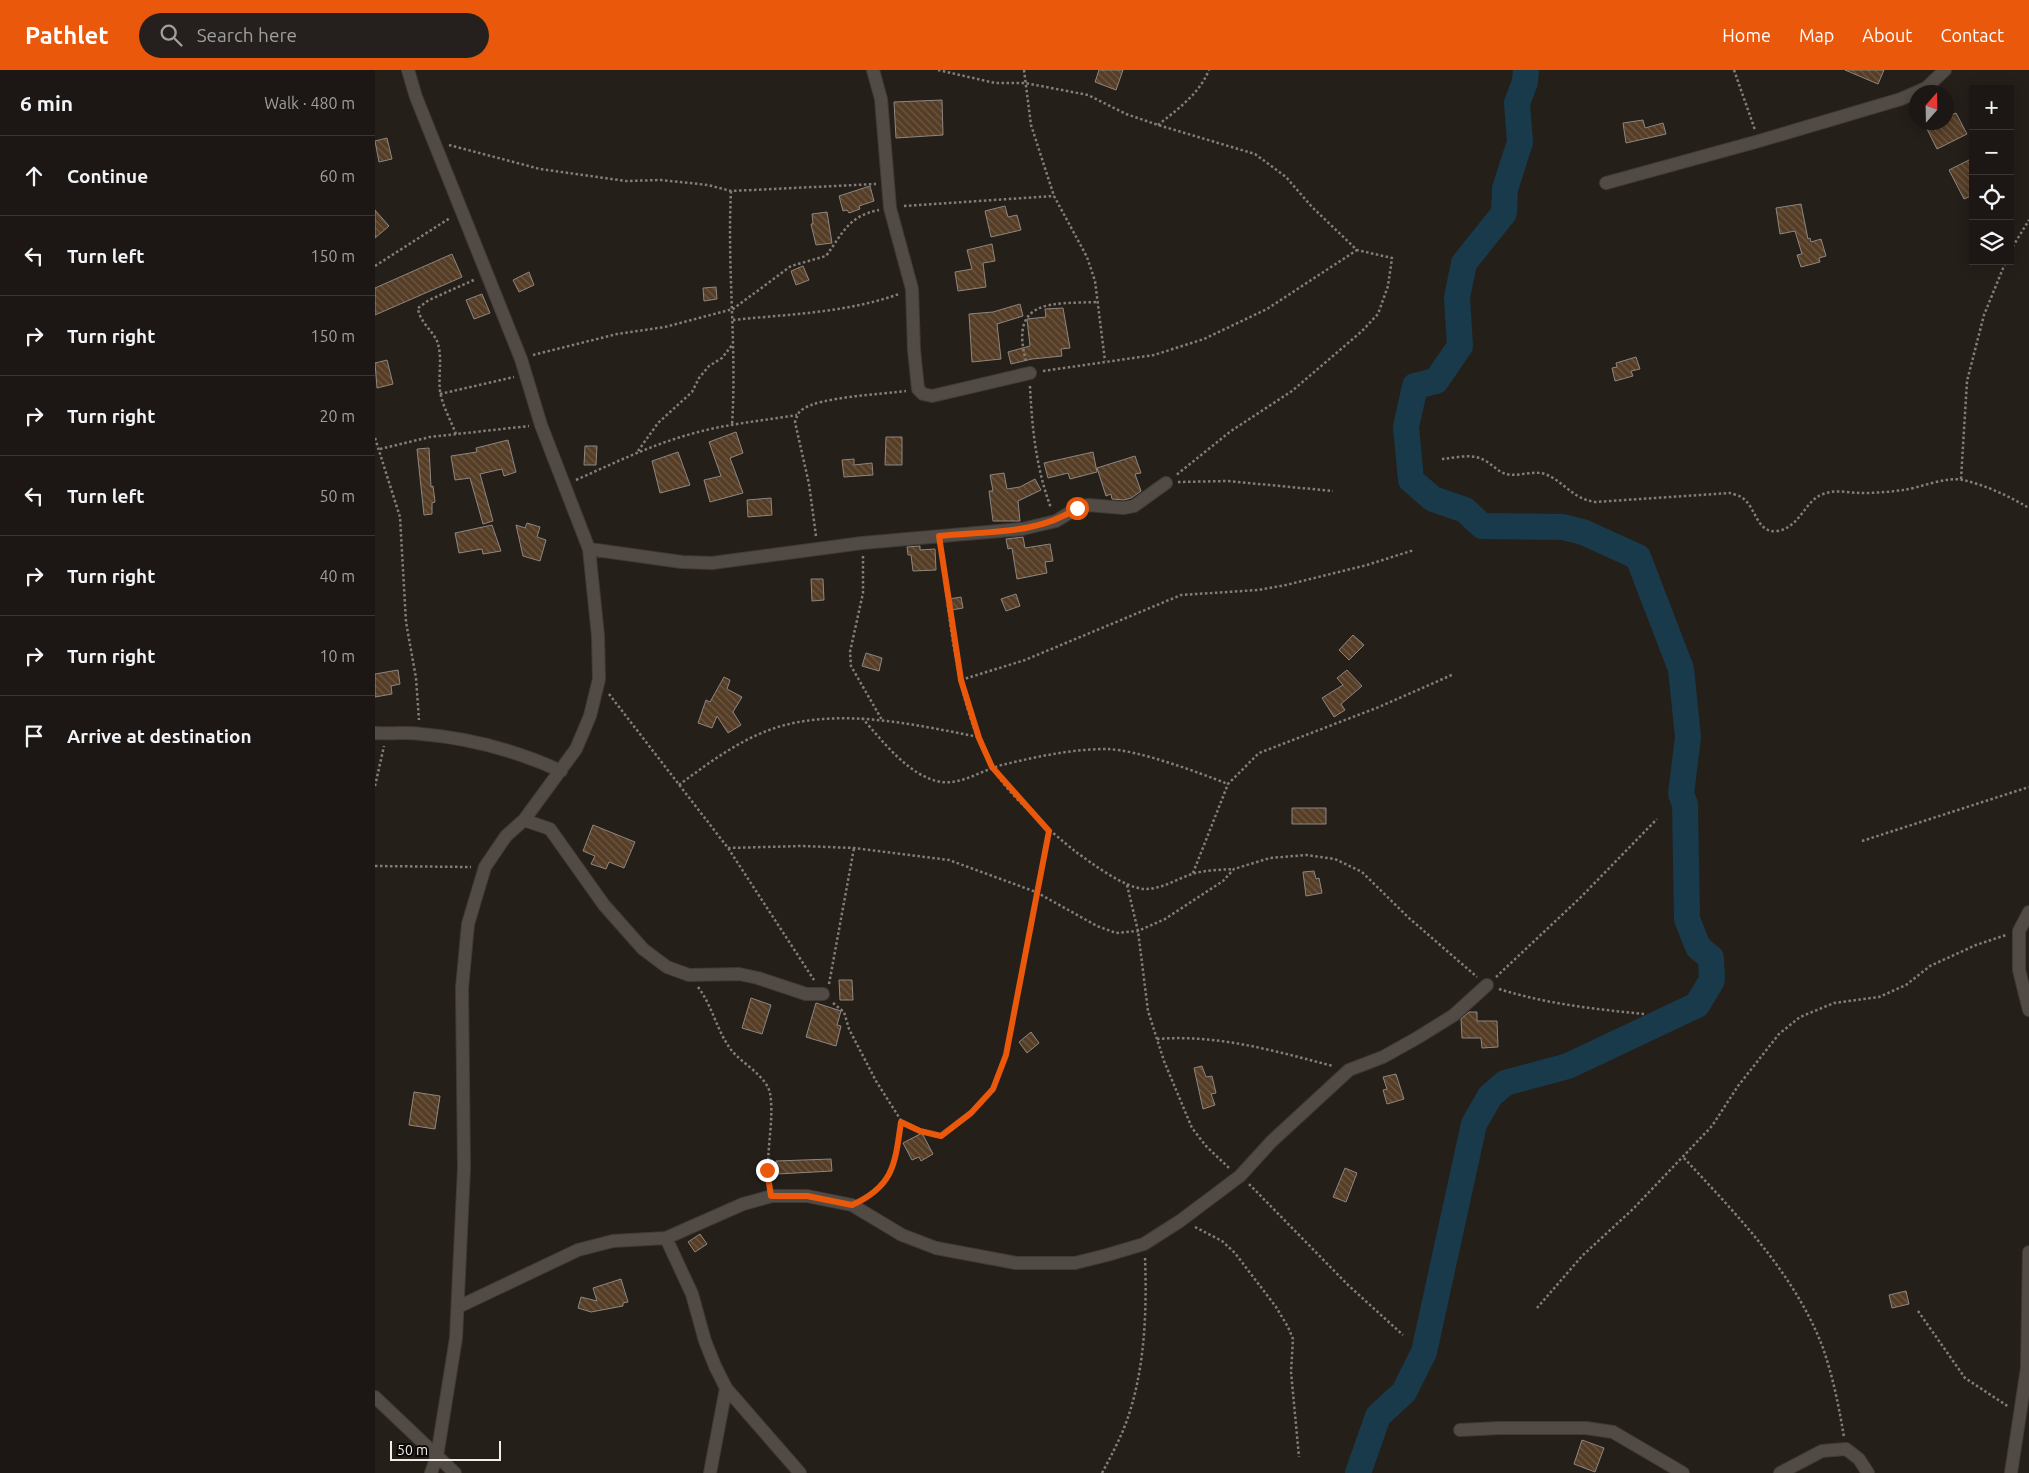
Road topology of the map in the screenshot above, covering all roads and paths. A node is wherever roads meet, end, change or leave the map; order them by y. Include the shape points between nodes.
1 (408, 70) edge
2 (873, 70) edge
3 (938, 70) edge
4 (1023, 70) edge
5 (1209, 70) edge
6 (1734, 70) edge
7 (1945, 70) edge
8 (1025, 83) junction
9 (1158, 125) junction
10 (433, 141) junction
11 (1759, 142) junction
12 (1606, 183) dead end
13 (886, 184) junction
14 (731, 191) junction
15 (1055, 196) junction
16 (890, 208) junction
17 (462, 211) junction
18 (2029, 220) edge
19 (2014, 244) edge
20 (1357, 250) junction
21 (2004, 265) edge
22 (375, 266) edge
23 (487, 274) junction
24 (912, 290) junction
25 (1097, 302) junction
26 (733, 308) junction
27 (733, 320) junction
28 (733, 344) junction
29 (521, 359) junction
30 (1105, 361) junction
31 (1029, 373) junction
32 (525, 375) junction
33 (919, 390) junction
34 (440, 394) junction
35 (797, 416) junction
36 (541, 424) junction
37 (732, 425) junction
38 (456, 434) junction
39 (375, 438) edge
40 (380, 449) junction
41 (637, 452) junction
42 (1442, 459) dead end
43 (1961, 479) junction
44 (1166, 483) junction
45 (565, 485) junction
46 (1333, 491) dead end
47 (2029, 508) edge
48 (1056, 521) junction
49 (939, 536) junction
50 (862, 543) junction
51 (589, 549) junction
52 (818, 550) junction
53 (1414, 550) dead end
54 (1454, 674) dead end
55 (599, 678) junction
56 (961, 680) junction
57 (862, 718) junction
58 (882, 720) junction
59 (381, 734) edge
60 (420, 734) junction
61 (979, 738) junction
62 (992, 767) junction
63 (561, 771) junction
64 (1228, 784) junction
65 (679, 785) junction
66 (375, 786) edge
67 (2029, 787) edge
68 (1657, 819) dead end
69 (524, 820) junction
70 (1049, 831) junction
71 (1863, 841) dead end
72 (728, 848) junction
73 (854, 848) junction
74 (375, 866) edge
75 (485, 867) junction
76 (1234, 869) junction
77 (1193, 873) junction
78 (1127, 884) junction
79 (1036, 892) junction
80 (2029, 912) edge
81 (1138, 932) junction
82 (2019, 932) junction
83 (689, 975) junction
84 (1487, 985) junction
85 (823, 994) junction
86 (2029, 1010) edge
87 (1644, 1014) dead end
88 (1157, 1039) junction
89 (1349, 1070) junction
90 (901, 1122) junction
91 (1684, 1158) junction
92 (1240, 1176) junction
93 (771, 1196) junction
94 (852, 1205) junction
95 (1180, 1222) junction
96 (666, 1238) junction
97 (1144, 1244) junction
98 (2029, 1252) edge
99 (457, 1307) junction
100 (1537, 1308) dead end
101 (1918, 1311) dead end
102 (1403, 1335) dead end
103 (727, 1388) junction
104 (375, 1397) edge
105 (2020, 1415) junction
106 (1461, 1430) dead end
107 (1846, 1449) junction
108 (437, 1456) junction
109 (1299, 1457) dead end
110 (431, 1473) edge
111 (455, 1473) edge
112 (709, 1473) edge
113 (800, 1473) edge
114 (1102, 1473) edge
115 (1683, 1473) edge
116 (1780, 1473) edge
117 (1868, 1473) edge
118 (2011, 1473) edge

1 - 10 street
2 - 13 street via 881,99
3 - 8 path via 995,82
4 - 8 path
5 - 9 path via 1191,97
6 - 11 path
7 - 11 street via 1926,88 1901,99
8 - 9 path via 1087,95
8 - 15 path via 1031,126
9 - 20 path via 1255,154 1286,177
10 - 14 path via 540,169 587,177 671,181
10 - 17 street
11 - 12 street
13 - 14 path
13 - 16 street
14 - 26 path
15 - 16 path
15 - 25 path via 1087,257 1095,281
16 - 24 street
16 - 26 path via 853,220 843,229 826,256 791,266
17 - 22 path
17 - 23 street
18 - 19 path
20 - 30 path via 1267,309 1204,339 1155,355
20 - 44 path via 1392,258 1388,286 1377,314 1362,331 1292,391 1231,431
21 - 43 path via 1984,316 1967,381
23 - 29 street
23 - 34 path via 418,308 437,340 441,355
24 - 27 path via 861,306
24 - 33 street via 913,350
25 - 30 path
25 - 31 path via 1047,305 1031,312 1022,334
26 - 27 path
26 - 29 path via 665,327 617,334
27 - 28 path
28 - 37 path
28 - 41 path via 722,358 709,366 692,392 658,423
29 - 32 street
30 - 31 path
31 - 33 street via 932,396
31 - 48 path via 1036,453 1043,488
32 - 34 path
32 - 36 street
33 - 35 path via 837,399 807,406
34 - 38 path
35 - 37 path
35 - 52 path via 795,422 809,484
36 - 38 path
36 - 45 street
37 - 41 path via 691,434
38 - 40 path
39 - 40 path
40 - 60 path via 400,517 406,622 416,678
41 - 45 path
42 - 43 path via 1474,456 1505,474 1543,474 1557,480 1583,500 1595,502 1730,493 1750,505 1766,530 1777,531 1792,525 1813,500 1823,494 1904,490
43 - 47 path via 2010,497
44 - 46 path via 1227,481
44 - 48 street via 1134,506 1088,505
45 - 51 street
48 - 49 street via 1022,529
49 - 50 street
49 - 56 path
50 - 52 street
50 - 58 path via 863,592 850,652 851,666
51 - 52 street via 705,563
51 - 55 street
53 - 56 path via 1328,576 1276,587 1181,595 1025,660
54 - 64 path via 1259,753
55 - 63 street via 590,716 576,749
55 - 65 path via 615,704
56 - 61 path
57 - 58 path
57 - 62 path via 911,767 940,782 953,782
57 - 65 path via 817,719 784,725 719,756
58 - 61 path
59 - 60 street
59 - 66 path
60 - 63 street via 512,751
61 - 62 path
62 - 64 path via 1058,752 1109,749
62 - 70 path
63 - 69 street
64 - 77 path
65 - 72 path
67 - 71 path
68 - 84 path via 1580,898
69 - 75 street via 506,836
69 - 83 street via 550,829 604,905 643,949 667,967
70 - 78 path via 1084,858
70 - 79 path
72 - 73 path
72 - 85 path
73 - 79 path via 949,860
73 - 85 path via 832,972
74 - 75 path
75 - 99 street via 468,924 463,988 464,1168
76 - 77 path
76 - 81 path via 1193,902
76 - 84 path via 1270,858 1306,854 1335,859 1362,872
77 - 78 path via 1146,889
78 - 81 path
79 - 81 path via 1097,926 1115,933
79 - 90 path via 1006,1055 993,1089 971,1113 941,1136
80 - 82 street
81 - 88 path via 1148,1011
82 - 86 street via 2019,970
82 - 91 path via 1976,945 1938,962 1906,985 1879,997 1834,1003 1800,1016 1779,1034 1738,1086 1712,1126
83 - 85 street via 739,974 806,994
83 - 93 path via 706,997 725,1042 767,1085 772,1114 767,1170
84 - 87 path via 1535,1000
84 - 89 street via 1454,1015 1417,1038 1383,1057
85 - 90 path via 844,1012 858,1047
88 - 89 path via 1182,1037 1227,1041
88 - 92 path via 1192,1128 1219,1161
89 - 92 street via 1273,1140
90 - 94 path via 892,1172 878,1190
91 - 100 path via 1582,1256
91 - 107 path via 1755,1235 1802,1304 1822,1348 1837,1396
92 - 95 street
92 - 102 path via 1348,1285
93 - 94 street via 807,1196
93 - 96 street via 743,1204
94 - 97 street via 902,1235 936,1248 1016,1263 1075,1263
95 - 97 street
95 - 109 path via 1206,1231 1235,1253 1288,1327 1293,1339 1292,1390
96 - 99 street via 613,1241 578,1250
96 - 103 street via 692,1294 705,1341
97 - 114 path via 1146,1305 1137,1385 1125,1428
98 - 105 street via 2027,1368
99 - 108 street via 456,1338
101 - 105 path via 1965,1378
103 - 112 street
103 - 113 street
104 - 108 street
105 - 118 street
106 - 115 street via 1577,1428 1613,1432
107 - 116 street via 1822,1451
107 - 117 street via 1859,1459
108 - 110 street
108 - 111 street

